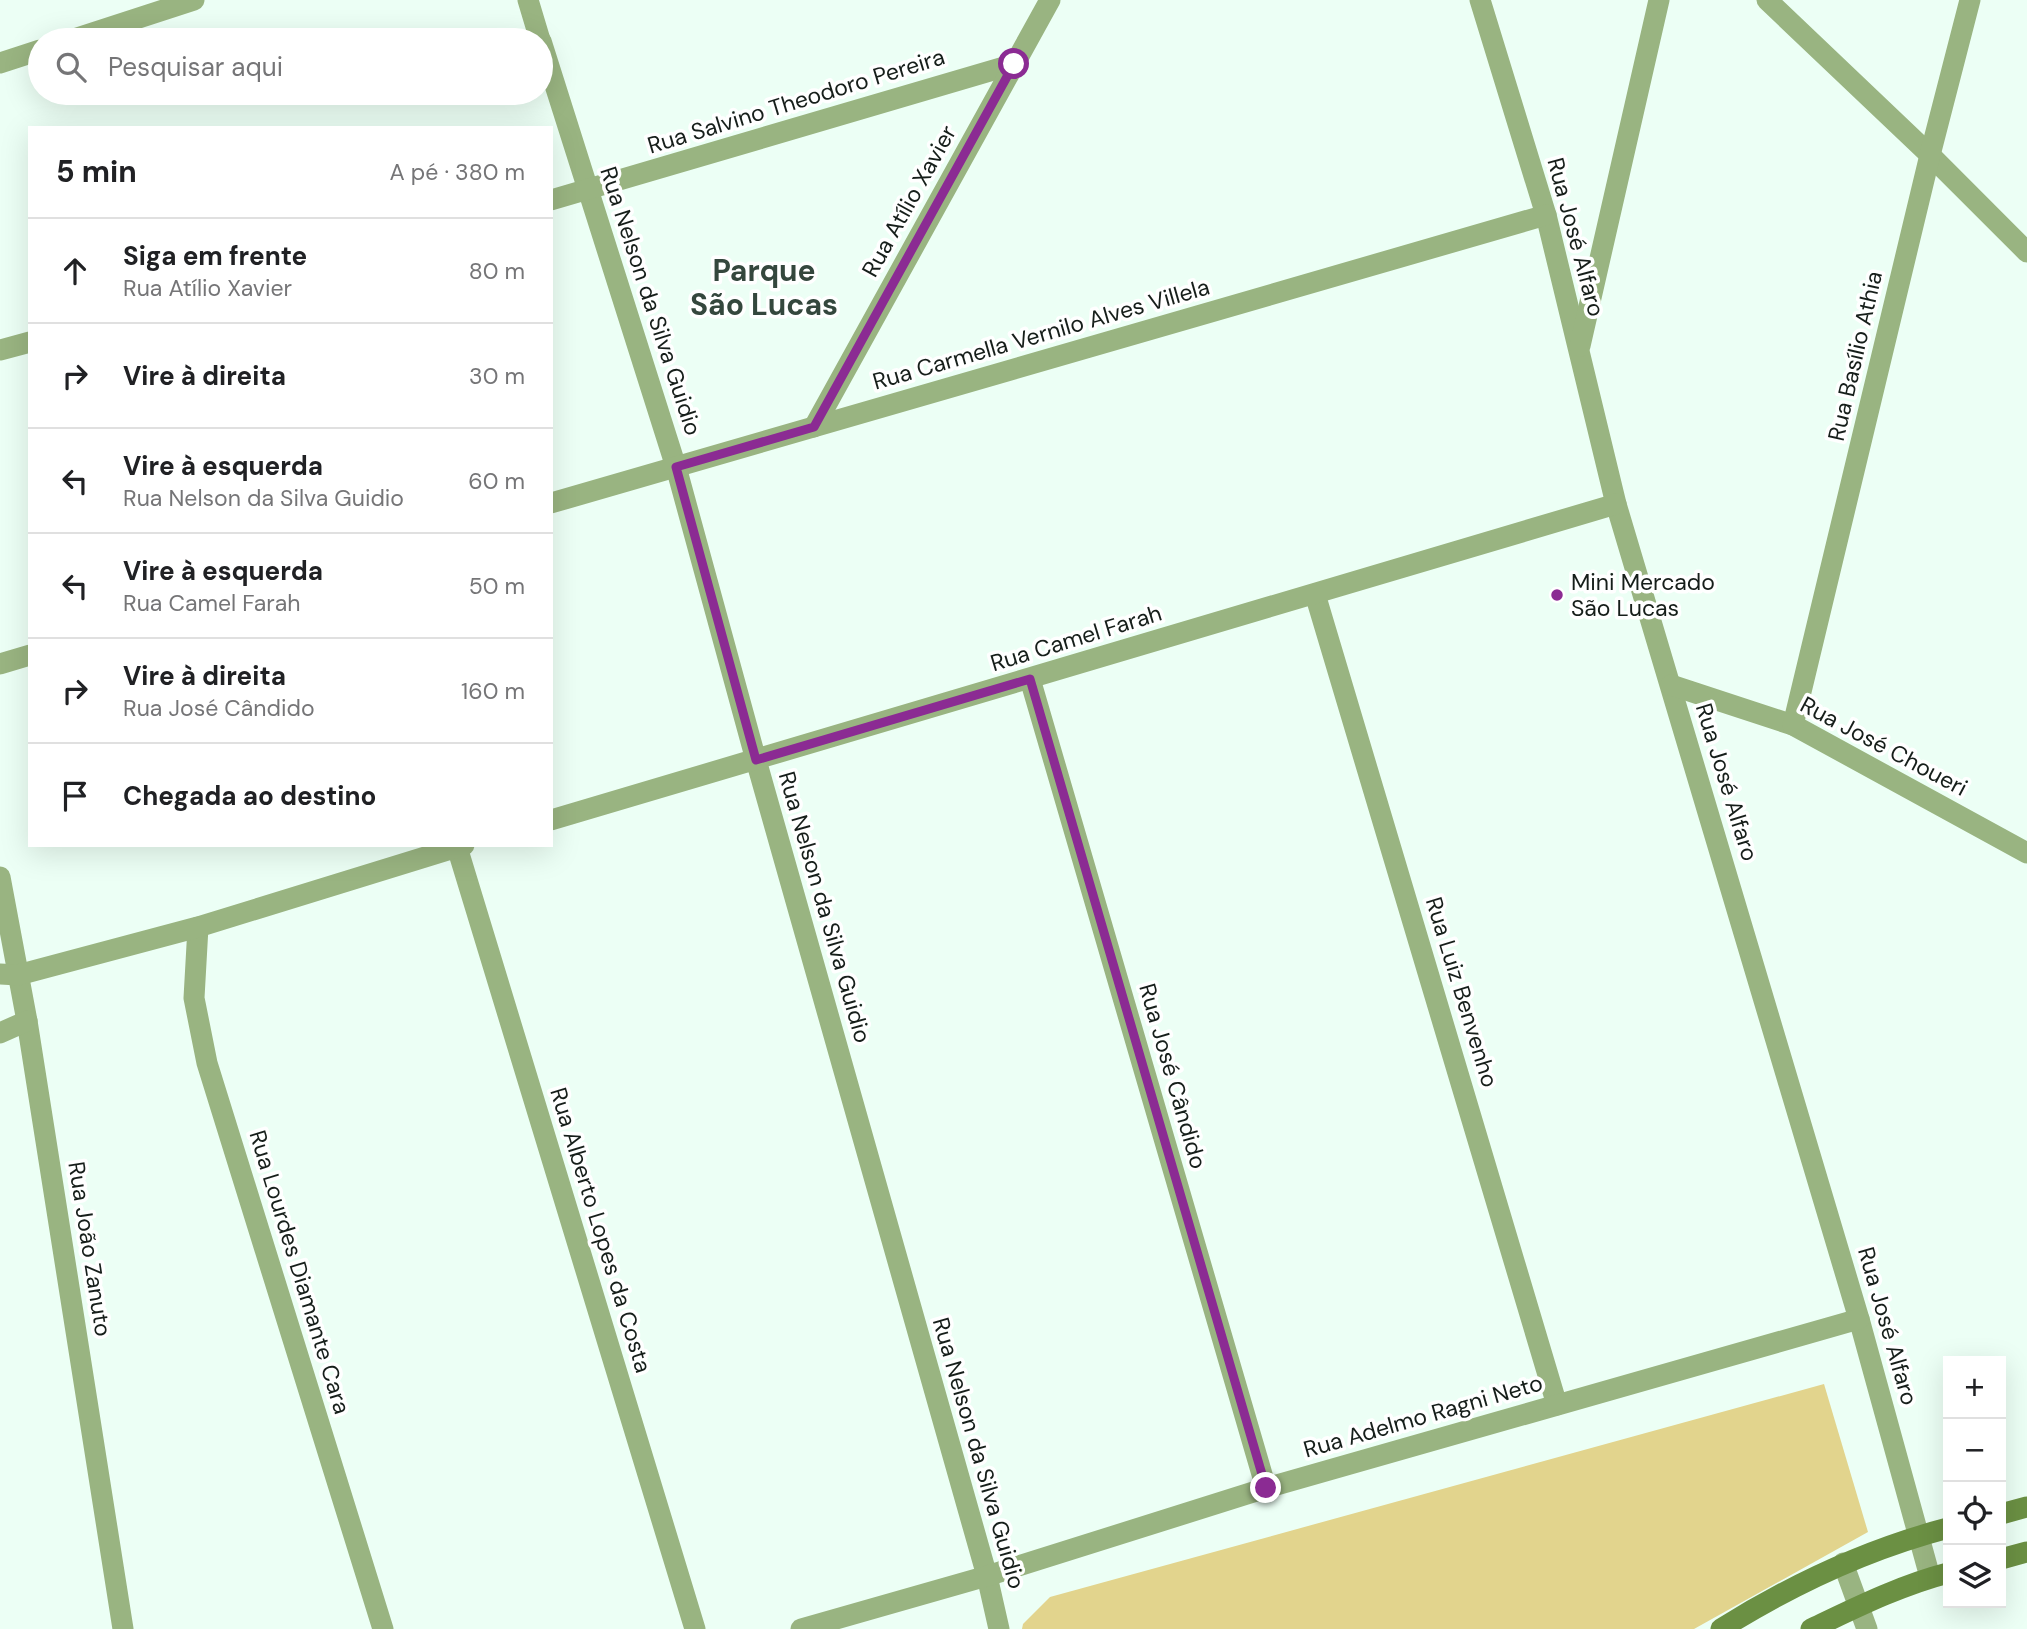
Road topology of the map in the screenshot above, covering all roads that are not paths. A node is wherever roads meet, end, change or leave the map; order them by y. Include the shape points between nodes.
1 (194, 0) edge
2 (528, 0) edge
3 (1050, 0) edge
4 (1480, 0) edge
5 (1659, 0) edge
6 (1767, 0) edge
7 (1970, 0) edge
8 (108, 28) edge
9 (537, 28) edge
10 (28, 54) edge
11 (0, 63) edge
12 (1014, 64) junction
13 (553, 79) edge
14 (1930, 155) junction
15 (588, 190) junction
16 (553, 199) edge
17 (1546, 215) junction
18 (2027, 252) edge
19 (28, 343) edge
20 (0, 350) edge
21 (1579, 352) junction
22 (814, 427) junction
23 (676, 467) junction
24 (553, 502) edge
25 (1616, 504) junction
26 (1315, 594) junction
27 (28, 656) edge
28 (0, 664) edge
29 (1030, 679) junction
30 (1671, 685) junction
31 (1793, 725) junction
32 (756, 760) junction
33 (553, 819) edge
34 (458, 847) edge
35 (461, 847) edge
36 (2027, 853) edge
37 (0, 877) edge
38 (198, 927) junction
39 (9, 975) edge
40 (27, 1021) junction
41 (0, 1033) edge
42 (1859, 1319) junction
43 (1557, 1405) junction
44 (1266, 1488) junction
45 (2027, 1507) edge
46 (2006, 1513) edge
47 (1943, 1529) edge
48 (1920, 1535) junction
49 (2027, 1552) edge
50 (2006, 1558) edge
51 (1843, 1563) junction
52 (1939, 1575) edge
53 (987, 1576) junction
54 (1858, 1607) junction
55 (123, 1629) edge
56 (383, 1629) edge
57 (695, 1629) edge
58 (801, 1629) edge
59 (999, 1629) edge
60 (1721, 1629) edge
61 (1811, 1629) edge
62 (1867, 1629) edge

1 - 8 street
2 - 9 street, Rua Nelson da Silva Guidio
3 - 12 street, Rua Atílio Xavier
4 - 17 street, Rua José Alfaro
5 - 21 street
6 - 14 street
7 - 14 street, Rua Basílio Athia
10 - 11 street
12 - 15 street, Rua Salvino Theodoro Pereira
12 - 22 street, Rua Atílio Xavier
13 - 15 street, Rua Nelson da Silva Guidio
14 - 18 street
14 - 31 street, Rua Basílio Athia
15 - 16 street, Rua Salvino Theodoro Pereira
15 - 23 street, Rua Nelson da Silva Guidio
17 - 21 street, Rua José Alfaro
17 - 22 street, Rua Carmella Vernilo Alves Villela
19 - 20 street
21 - 25 street, Rua José Alfaro
22 - 23 street, Rua Carmella Vernilo Alves Villela
23 - 24 street, Rua Carmella Vernilo Alves Villela
23 - 32 street, Rua Nelson da Silva Guidio
25 - 26 street, Rua Camel Farah
25 - 30 street, Rua José Alfaro
26 - 29 street, Rua Camel Farah
26 - 43 street, Rua Luiz Benvenho
27 - 28 street
29 - 32 street, Rua Camel Farah
29 - 44 street, Rua José Cândido
30 - 31 street, Rua José Choueri
30 - 42 street, Rua José Alfaro
31 - 36 street, Rua José Choueri
32 - 33 street, Rua Camel Farah
32 - 53 street, Rua Nelson da Silva Guidio
34 - 38 street
35 - 57 street, Rua Alberto Lopes da Costa
37 - 39 street, Rua João Zanuto
38 - 39 street
38 - 56 street, Rua Lourdes Diamante Cara via 194,998 207,1063
39 - 40 street, Rua João Zanuto
40 - 41 street
40 - 55 street, Rua João Zanuto
42 - 43 street, Rua Adelmo Ragni Neto
42 - 48 street, Rua José Alfaro
43 - 44 street, Rua Adelmo Ragni Neto
44 - 53 street, Rua Adelmo Ragni Neto
45 - 46 street
47 - 48 street
48 - 51 street
48 - 52 street, Rua José Alfaro
49 - 50 street
51 - 54 street
51 - 60 street
52 - 54 street
53 - 58 street, Rua Adelmo Ragni Neto
53 - 59 street, Rua Nelson da Silva Guidio
54 - 61 street
54 - 62 street

